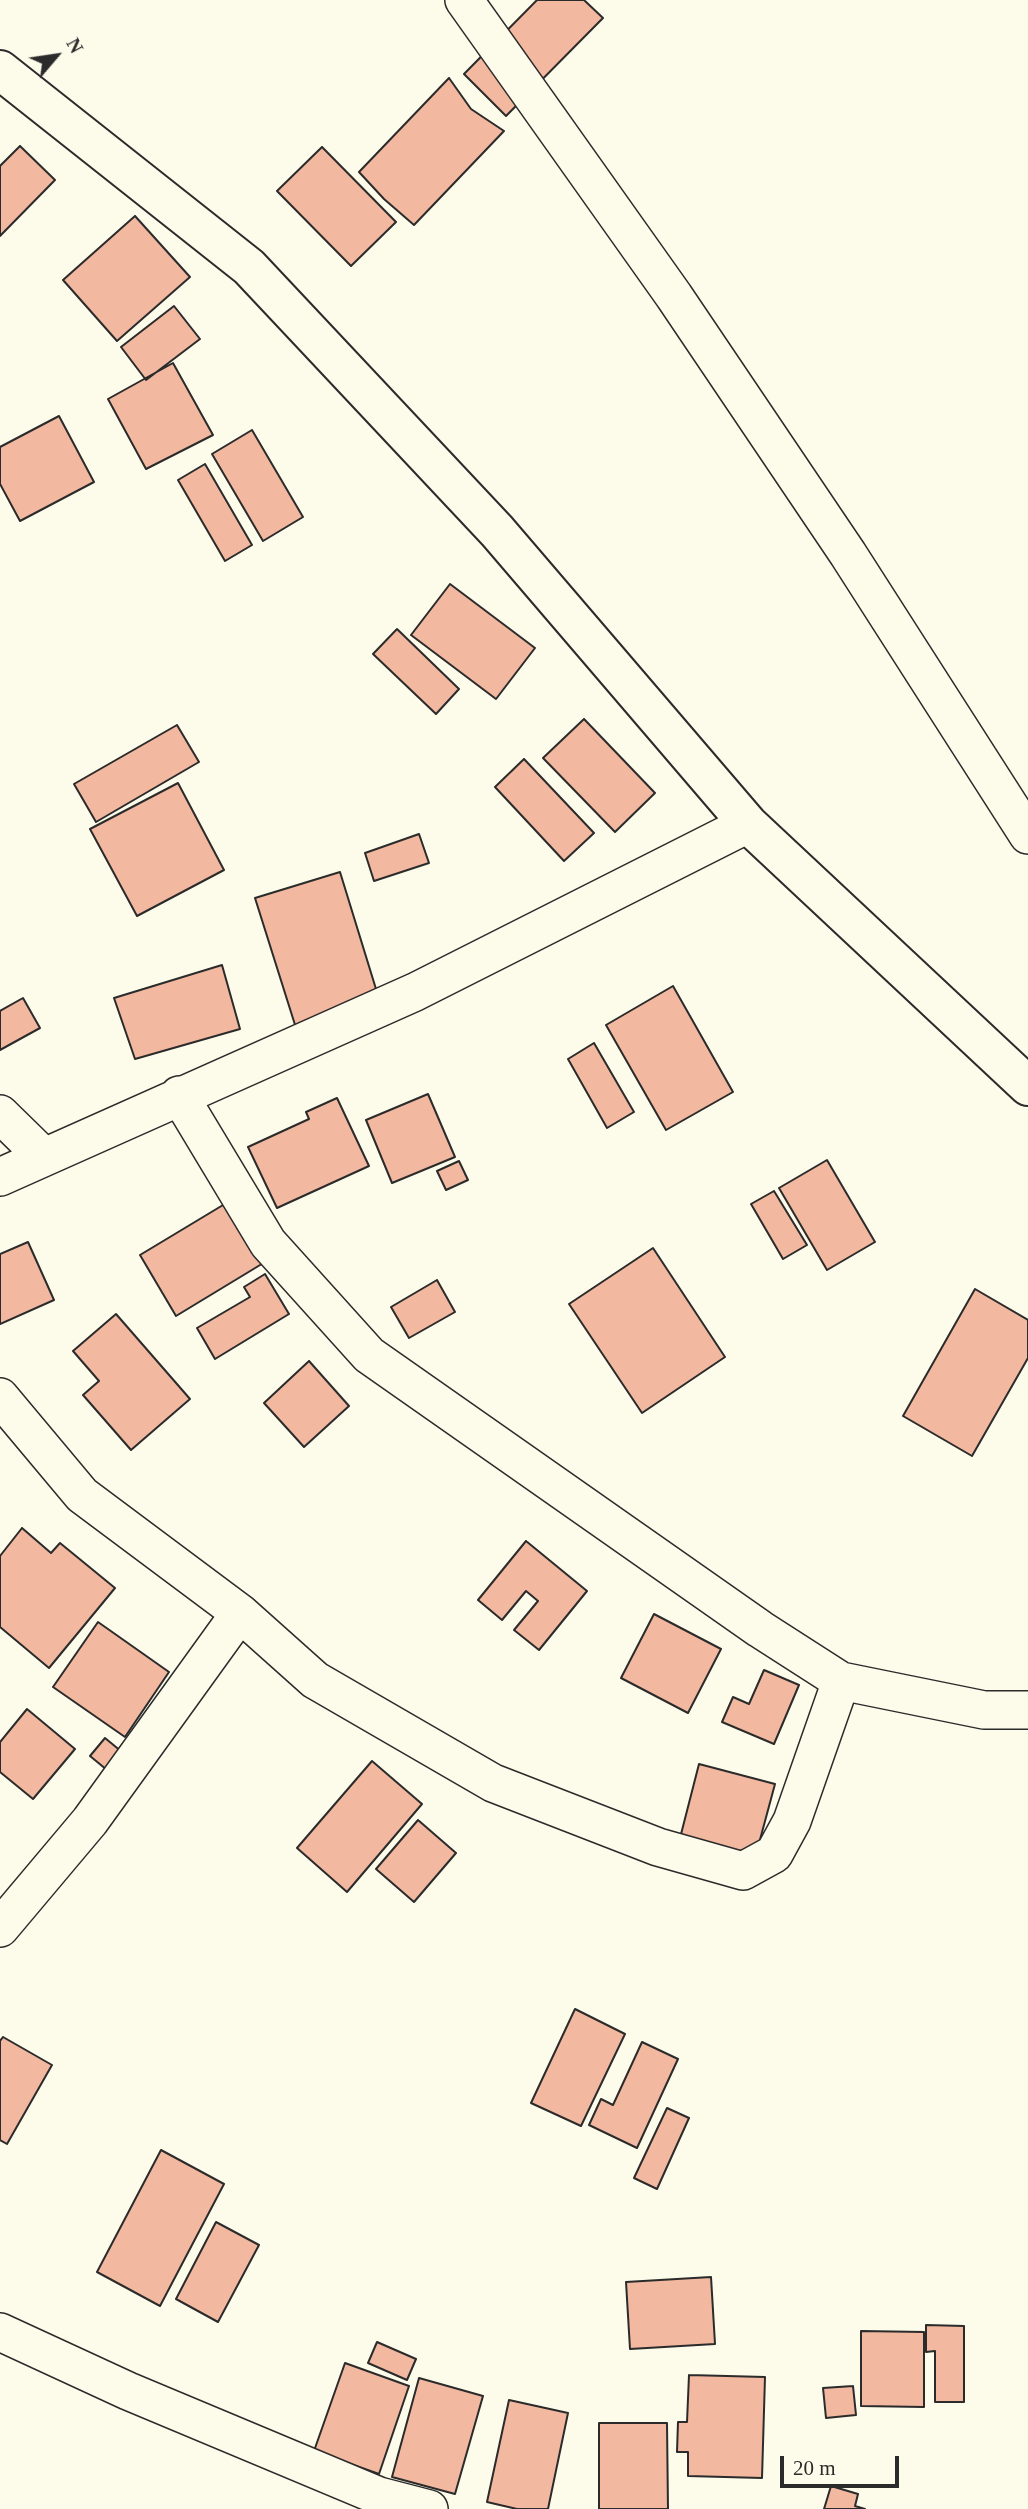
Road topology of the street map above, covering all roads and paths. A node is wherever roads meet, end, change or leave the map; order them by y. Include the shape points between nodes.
1 (464, 0) edge
2 (0, 70) edge
3 (748, 824) junction
4 (1028, 835) edge
5 (1028, 1086) edge
6 (180, 1096) junction
7 (0, 1114) edge
8 (44, 1157) junction
9 (0, 1177) edge
10 (0, 1397) edge
11 (240, 1613) junction
12 (841, 1681) junction
13 (1028, 1710) edge
14 (0, 1928) edge
15 (0, 2332) edge
16 (429, 2509) edge

1 - 4 street via 689,318 848,554
2 - 3 main road via 249,267 497,531
3 - 5 main road
3 - 6 street via 415,992
6 - 8 street
6 - 12 street via 268,1243 369,1355
7 - 8 street
8 - 9 street
10 - 11 street via 82,1495
11 - 12 street via 315,1680 493,1783 658,1847 743,1871 774,1854 792,1821
11 - 14 street via 90,1821
12 - 13 street via 984,1710
15 - 16 street via 379,2496

